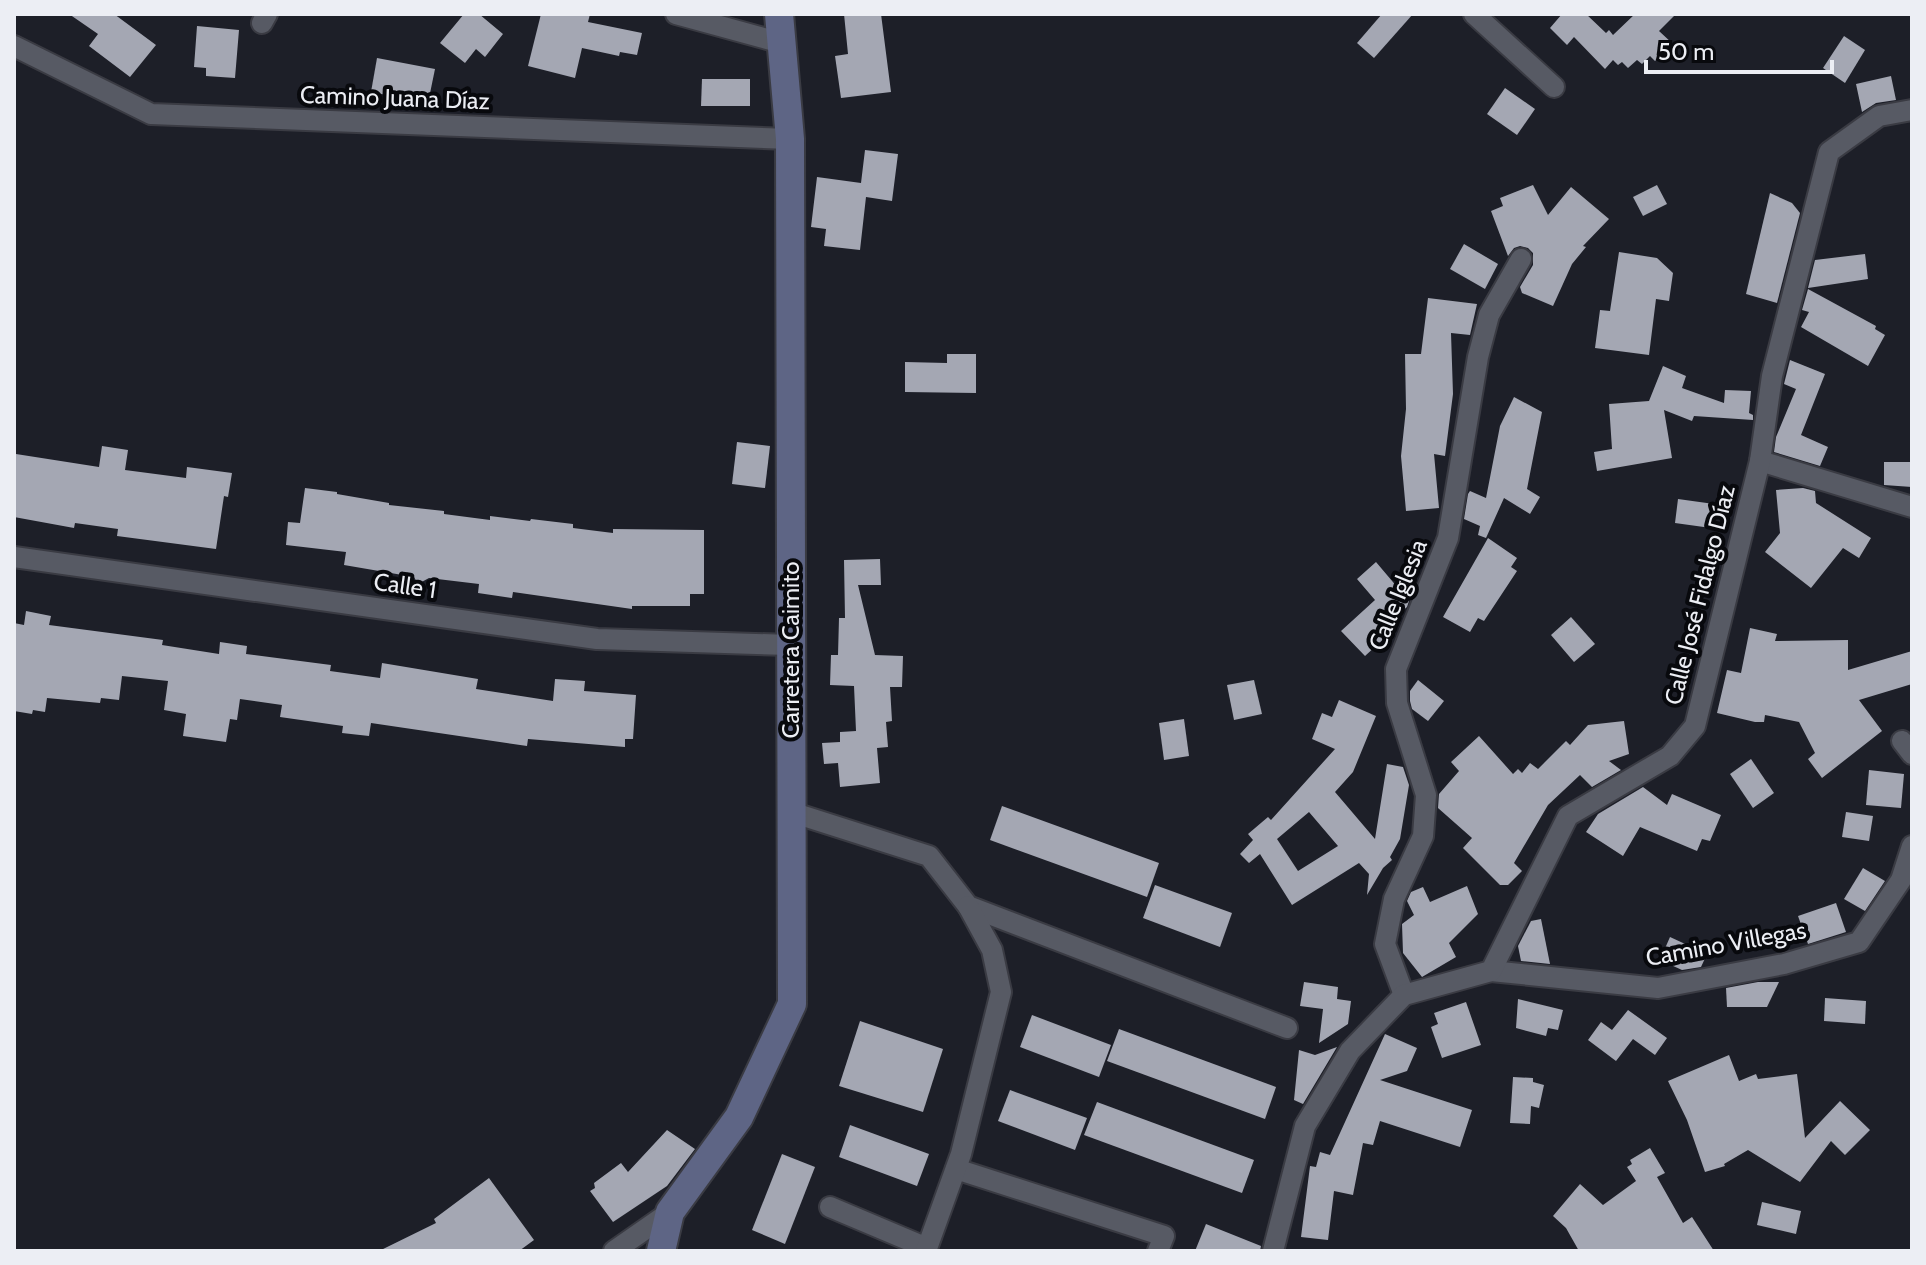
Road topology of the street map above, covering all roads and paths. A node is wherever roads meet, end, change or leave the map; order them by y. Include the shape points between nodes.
1 (676, 14) edge
2 (779, 14) edge
3 (1474, 14) edge
4 (782, 43) junction
5 (14, 46) edge
6 (1554, 87) dead end
7 (1912, 110) edge
8 (790, 139) junction
9 (1521, 259) dead end
10 (1760, 461) junction
11 (1912, 507) edge
12 (14, 557) edge
13 (790, 645) junction
14 (791, 812) junction
15 (1912, 846) edge
16 (968, 906) junction
17 (1491, 971) junction
18 (1404, 995) junction
19 (1287, 1028) dead end
20 (956, 1169) junction
21 (830, 1207) dead end
22 (670, 1212) junction
23 (926, 1250) edge
24 (614, 1251) edge
25 (661, 1251) edge
26 (1158, 1251) edge
27 (1273, 1251) edge

1 - 4 street
2 - 4 street, Carretera Caimito
3 - 6 street
4 - 8 street, Carretera Caimito
5 - 8 street, Camino Juana Díaz via 151,114
7 - 10 street, Calle José Fidalgo Díaz via 1879,116 1829,152 1772,376
8 - 13 street, Carretera Caimito
9 - 18 street, Calle Iglesia via 1489,315 1448,538 1396,669 1397,703 1426,795 1423,836 1394,899 1385,944
10 - 11 street
10 - 17 street, Calle José Fidalgo Díaz via 1695,726 1670,756 1568,816
12 - 13 street, Calle 1 via 597,639
13 - 14 street, Carretera Caimito
14 - 16 street via 929,856
14 - 22 street, Carretera Caimito via 792,1004 739,1117
15 - 17 street, Camino Villegas via 1901,880 1859,942 1784,964 1658,988
16 - 19 street
16 - 20 street via 992,950 1001,992
17 - 18 street
18 - 27 street via 1350,1051 1305,1126
20 - 23 street
20 - 26 street via 1164,1236
21 - 23 street
22 - 24 street
22 - 25 street, Carretera Caimito

